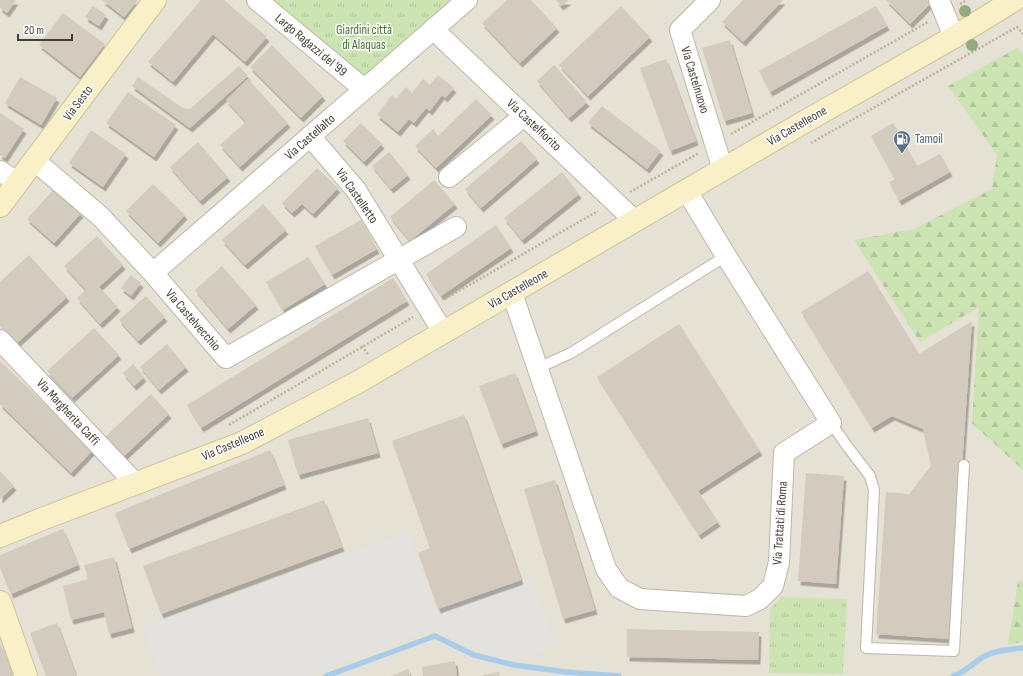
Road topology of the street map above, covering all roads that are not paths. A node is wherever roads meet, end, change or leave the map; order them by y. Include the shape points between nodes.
1 (154, 0) edge
2 (257, 0) edge
3 (466, 0) edge
4 (710, 0) edge
5 (1014, 0) edge
6 (942, 6) edge
7 (433, 29) junction
8 (954, 37) junction
9 (364, 89) junction
10 (524, 116) junction
11 (310, 136) junction
12 (35, 161) junction
13 (723, 170) junction
14 (9, 176) edge
15 (449, 177) dead end
16 (687, 191) junction
17 (0, 206) edge
18 (635, 221) junction
19 (456, 227) dead end
20 (726, 256) junction
21 (399, 260) junction
22 (153, 273) junction
23 (512, 293) junction
24 (443, 332) junction
25 (0, 340) edge
26 (538, 368) junction
27 (831, 423) junction
28 (964, 465) dead end
29 (135, 483) junction
30 (0, 536) edge
31 (0, 602) edge
32 (26, 676) edge

1 - 12 main road, Via Sesto
2 - 9 street, Largo Ragazzi del '99
3 - 7 street, Via Castellalto
4 - 13 street, Via Castelnuovo via 680,30
5 - 8 main road, Via Castelleone
6 - 8 street
7 - 9 street, Via Castellalto
7 - 10 street, Via Castelfiorito
8 - 13 main road, Via Castelleone
9 - 11 street, Via Castellalto
10 - 15 street
10 - 18 street, Via Castelfiorito
11 - 21 street, Via Castelletto via 356,190
11 - 22 street, Via Castellalto
12 - 14 main road, Via Sesto
12 - 22 street, Via Castelvecchio via 100,216
13 - 16 main road, Via Castelleone
14 - 17 main road, Via Sesto
16 - 18 main road, Via Castelleone
16 - 20 street
18 - 23 main road, Via Castelleone
19 - 21 street
20 - 26 lane via 571,353
20 - 27 street
21 - 22 street, Via Castelvecchio via 226,358
21 - 24 street, Via Castelletto
23 - 24 main road, Via Castelleone
23 - 26 street, Via Trattati di Roma
24 - 29 main road, Via Castelleone via 358,382 242,443
25 - 29 street, Via Margherita Caffi
26 - 27 street, Via Trattati di Roma via 606,569 619,588 640,599 746,606 760,599 773,586 779,562 784,453
27 - 28 lane via 870,476 874,490 866,648 954,651
29 - 30 main road, Via Castelleone
31 - 32 main road

